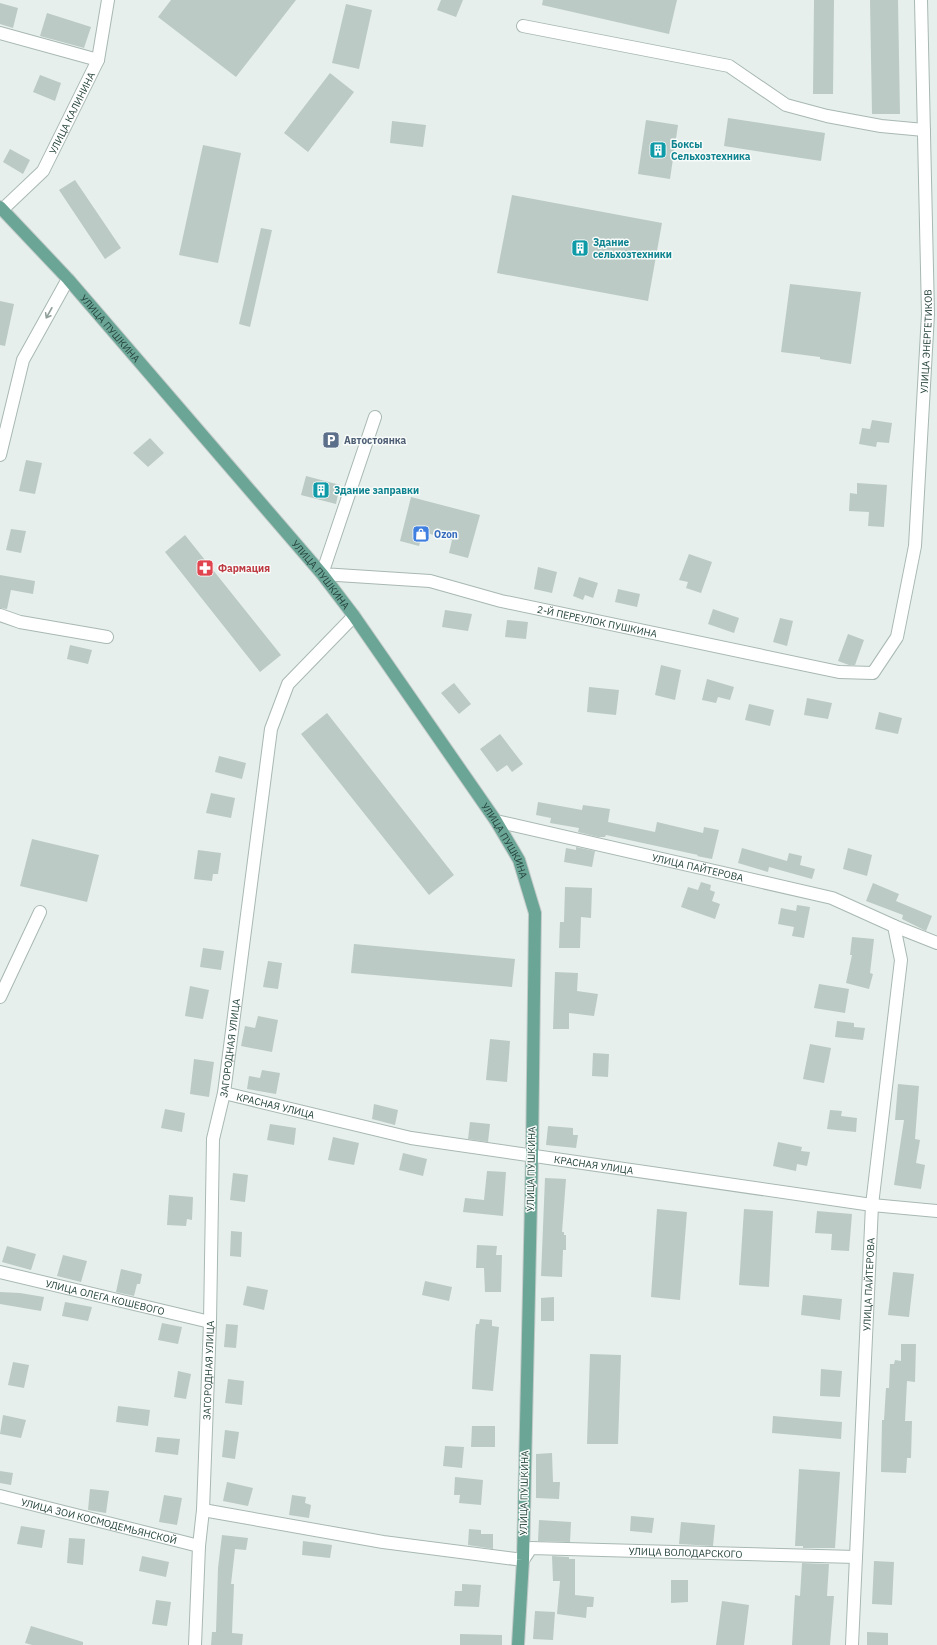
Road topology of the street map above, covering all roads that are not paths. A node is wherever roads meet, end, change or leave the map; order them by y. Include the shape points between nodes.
1 (108, 0) edge
2 (921, 0) edge
3 (524, 26) dead end
4 (0, 33) edge
5 (98, 60) junction
6 (924, 130) junction
7 (2, 208) edge
8 (68, 279) junction
9 (375, 417) dead end
10 (0, 455) edge
11 (322, 574) junction
12 (0, 615) edge
13 (354, 616) junction
14 (108, 637) dead end
15 (873, 673) joint
16 (496, 821) junction
17 (40, 912) dead end
18 (894, 926) junction
19 (937, 943) edge
20 (0, 997) edge
21 (224, 1093) junction
22 (532, 1155) junction
23 (872, 1205) junction
24 (937, 1211) edge
25 (0, 1272) edge
26 (210, 1322) junction
27 (0, 1496) edge
28 (203, 1510) junction
29 (199, 1546) junction
30 (856, 1557) junction
31 (523, 1560) junction
32 (194, 1645) edge
33 (518, 1645) edge
34 (852, 1645) edge

1 - 5 street, УЛИЦА КАЛИНИНА
2 - 6 street, УЛИЦА ЭНЕРГЕТИКОВ
3 - 6 street via 730,66 786,105 881,126
4 - 5 street
5 - 7 street, УЛИЦА КАЛИНИНА via 43,171
6 - 15 street, УЛИЦА ЭНЕРГЕТИКОВ via 928,314 915,546 897,637
7 - 8 main road, УЛИЦА ПУШКИНА
8 -> 10 street via 23,360
8 - 11 main road, УЛИЦА ПУШКИНА
9 - 11 street
11 - 13 main road, УЛИЦА ПУШКИНА
11 - 15 street, 2-Й ПЕРЕУЛОК ПУШКИНА via 430,581 501,601 839,672
12 - 14 street via 20,622
13 - 16 main road, УЛИЦА ПУШКИНА
13 - 21 street, ЗАГОРОДНАЯ УЛИЦА via 288,684 271,729
16 - 18 street, УЛИЦА ПАЙТЕРОВА via 832,898
16 - 22 main road, УЛИЦА ПУШКИНА via 519,860 535,913
17 - 20 street
18 - 19 street, УЛИЦА ПАЙТЕРОВА
18 - 23 street, УЛИЦА ПАЙТЕРОВА via 901,960
21 - 22 street, КРАСНАЯ УЛИЦА via 411,1138
21 - 26 street, ЗАГОРОДНАЯ УЛИЦА via 213,1139
22 - 23 street, КРАСНАЯ УЛИЦА
22 - 31 main road, УЛИЦА ПУШКИНА
23 - 24 street, КРАСНАЯ УЛИЦА
23 - 30 street, УЛИЦА ПАЙТЕРОВА
25 - 26 street, УЛИЦА ОЛЕГА КОШЕВОГО
26 - 28 street, ЗАГОРОДНАЯ УЛИЦА
27 - 29 street, УЛИЦА ЗОИ КОСМОДЕМЬЯНСКОЙ
28 - 29 street, ЗАГОРОДНАЯ УЛИЦА
28 - 31 street via 383,1542
29 - 32 street, ЗАГОРОДНАЯ УЛИЦА
30 - 31 street, УЛИЦА ВОЛОДАРСКОГО via 531,1548
30 - 34 street, УЛИЦА ПАЙТЕРОВА
31 - 33 main road, УЛИЦА ПУШКИНА

